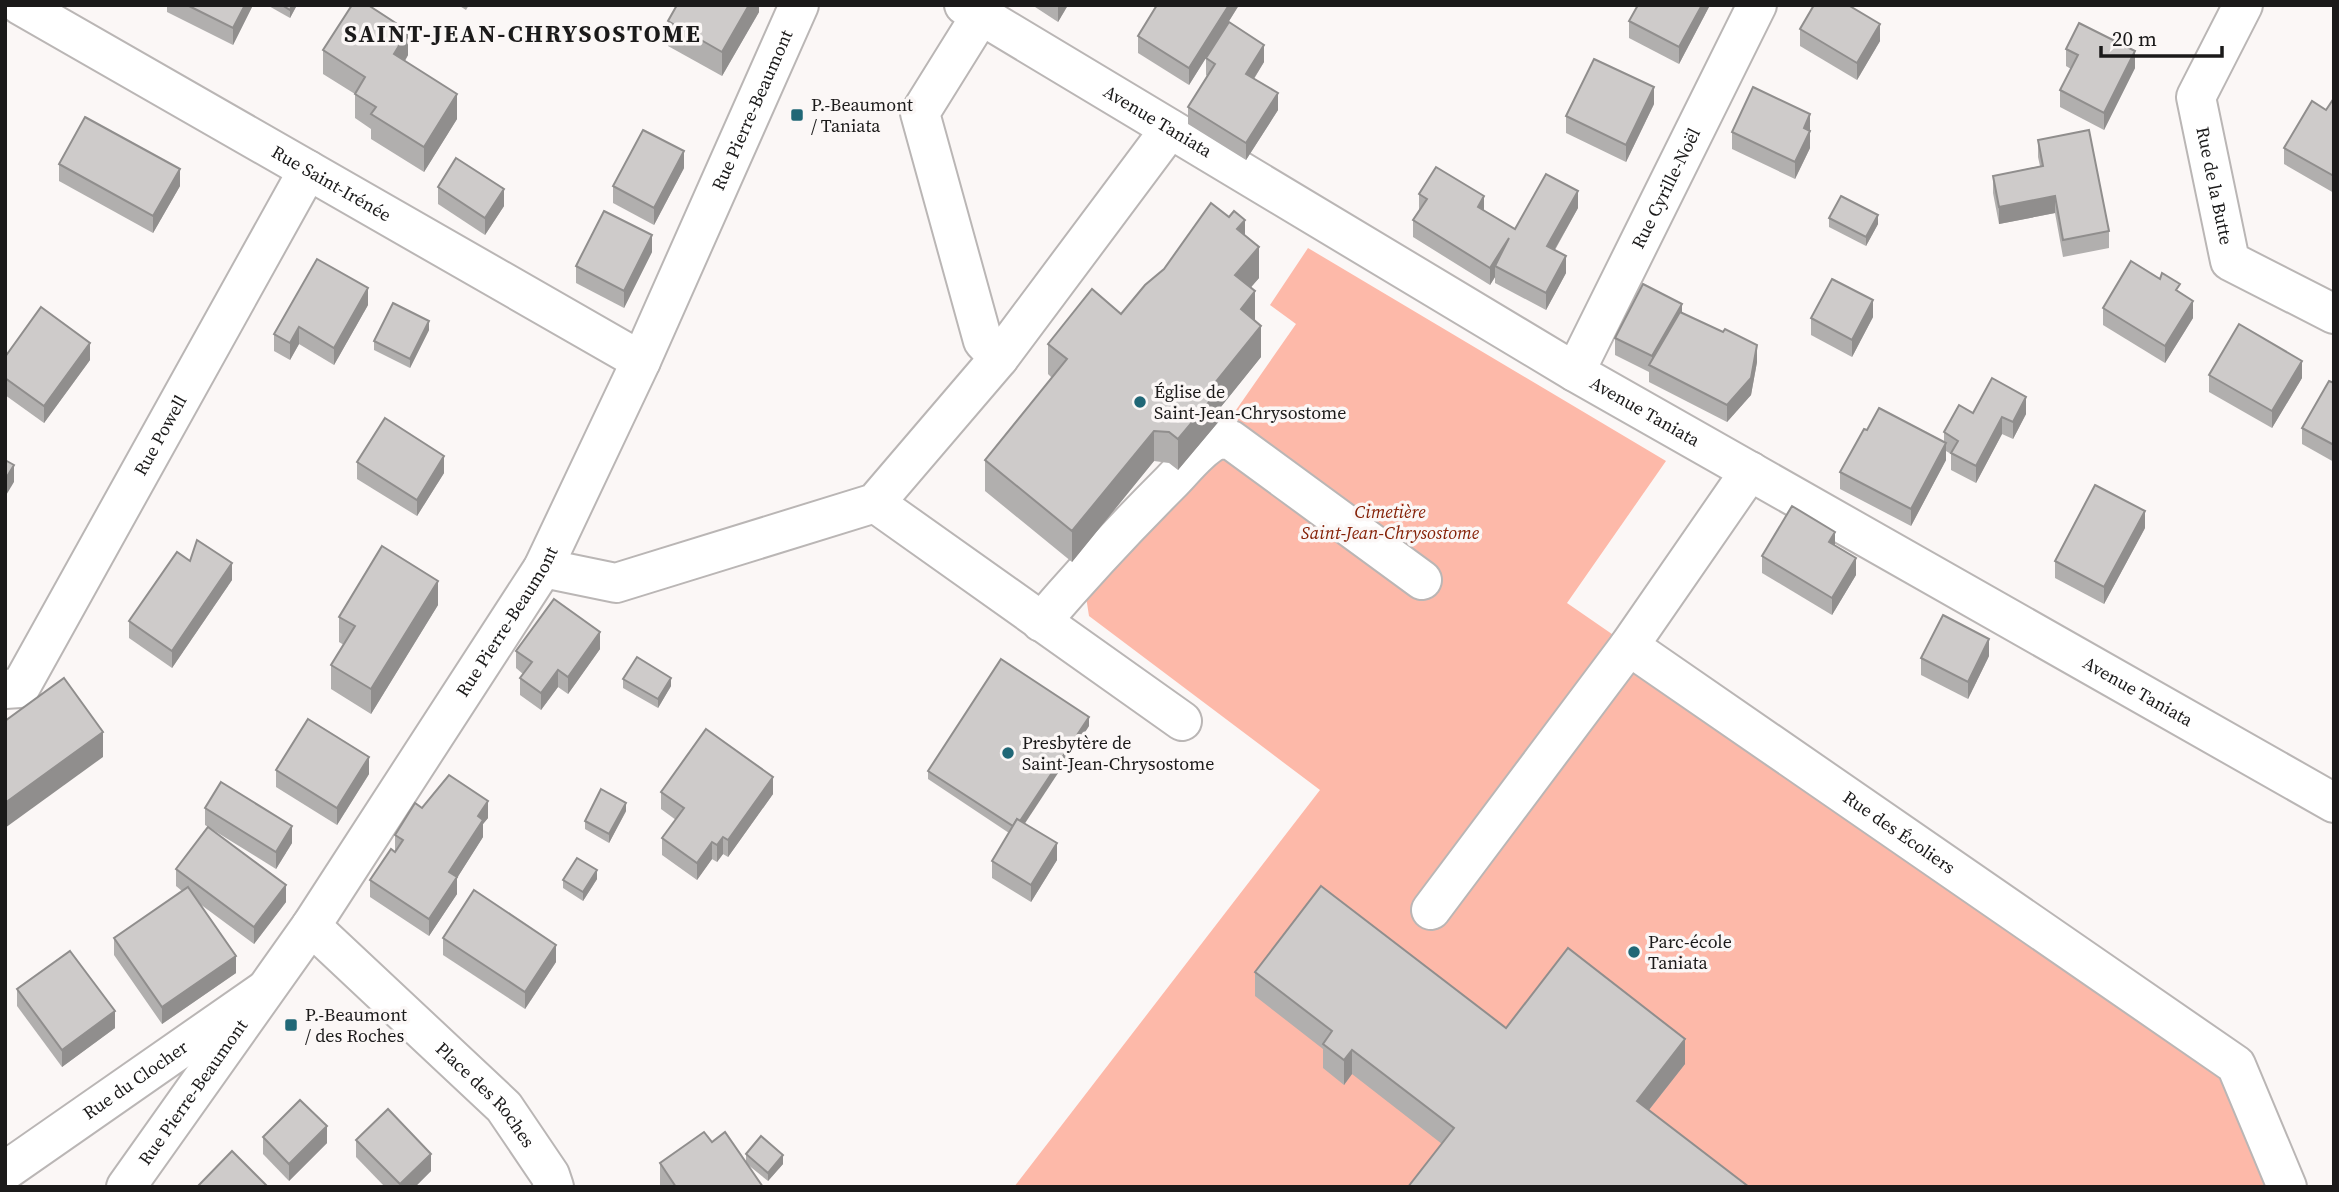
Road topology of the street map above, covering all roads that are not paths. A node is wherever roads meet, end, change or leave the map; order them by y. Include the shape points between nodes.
1 (20, 5) edge
2 (799, 5) edge
3 (1757, 5) edge
4 (2243, 5) edge
5 (972, 10) edge
6 (1170, 129) junction
7 (307, 170) junction
8 (2334, 314) edge
9 (999, 358) junction
10 (640, 361) junction
11 (1575, 372) junction
12 (1750, 471) junction
13 (876, 503) junction
14 (543, 568) junction
15 (1422, 580) dead end
16 (1041, 621) junction
17 (1629, 646) junction
18 (5, 689) edge
19 (1182, 720) dead end
20 (2334, 803) edge
21 (1431, 910) dead end
22 (311, 926) junction
23 (266, 989) junction
24 (5, 1171) edge
25 (126, 1187) edge
26 (554, 1187) edge
27 (2287, 1187) edge

1 - 7 street, Rue Saint-Irénée
2 - 10 street, Rue Pierre-Beaumont
3 - 11 street, Rue Cyrille-Noël
4 - 8 street, Rue de la Butte via 2196,97 2230,261
5 - 6 street, Avenue Taniata
5 - 9 street via 920,113 984,341
6 - 9 street
6 - 11 street, Avenue Taniata
7 - 10 street, Rue Saint-Irénée
7 - 18 street, Rue Powell via 20,688
9 - 13 street
10 - 14 street, Rue Pierre-Beaumont
11 - 12 street, Avenue Taniata
12 - 17 street
12 - 20 street, Avenue Taniata
13 - 14 street via 616,583
13 - 16 street
14 - 22 street, Rue Pierre-Beaumont
15 - 16 street via 1231,440 1221,440 1198,455 1154,499
16 - 19 street
17 - 21 street
17 - 27 street, Rue des Écoliers via 2236,1065
22 - 23 street, Rue Pierre-Beaumont
22 - 26 street, Place des Roches via 504,1107
23 - 24 street, Rue du Clocher
23 - 25 street, Rue Pierre-Beaumont

